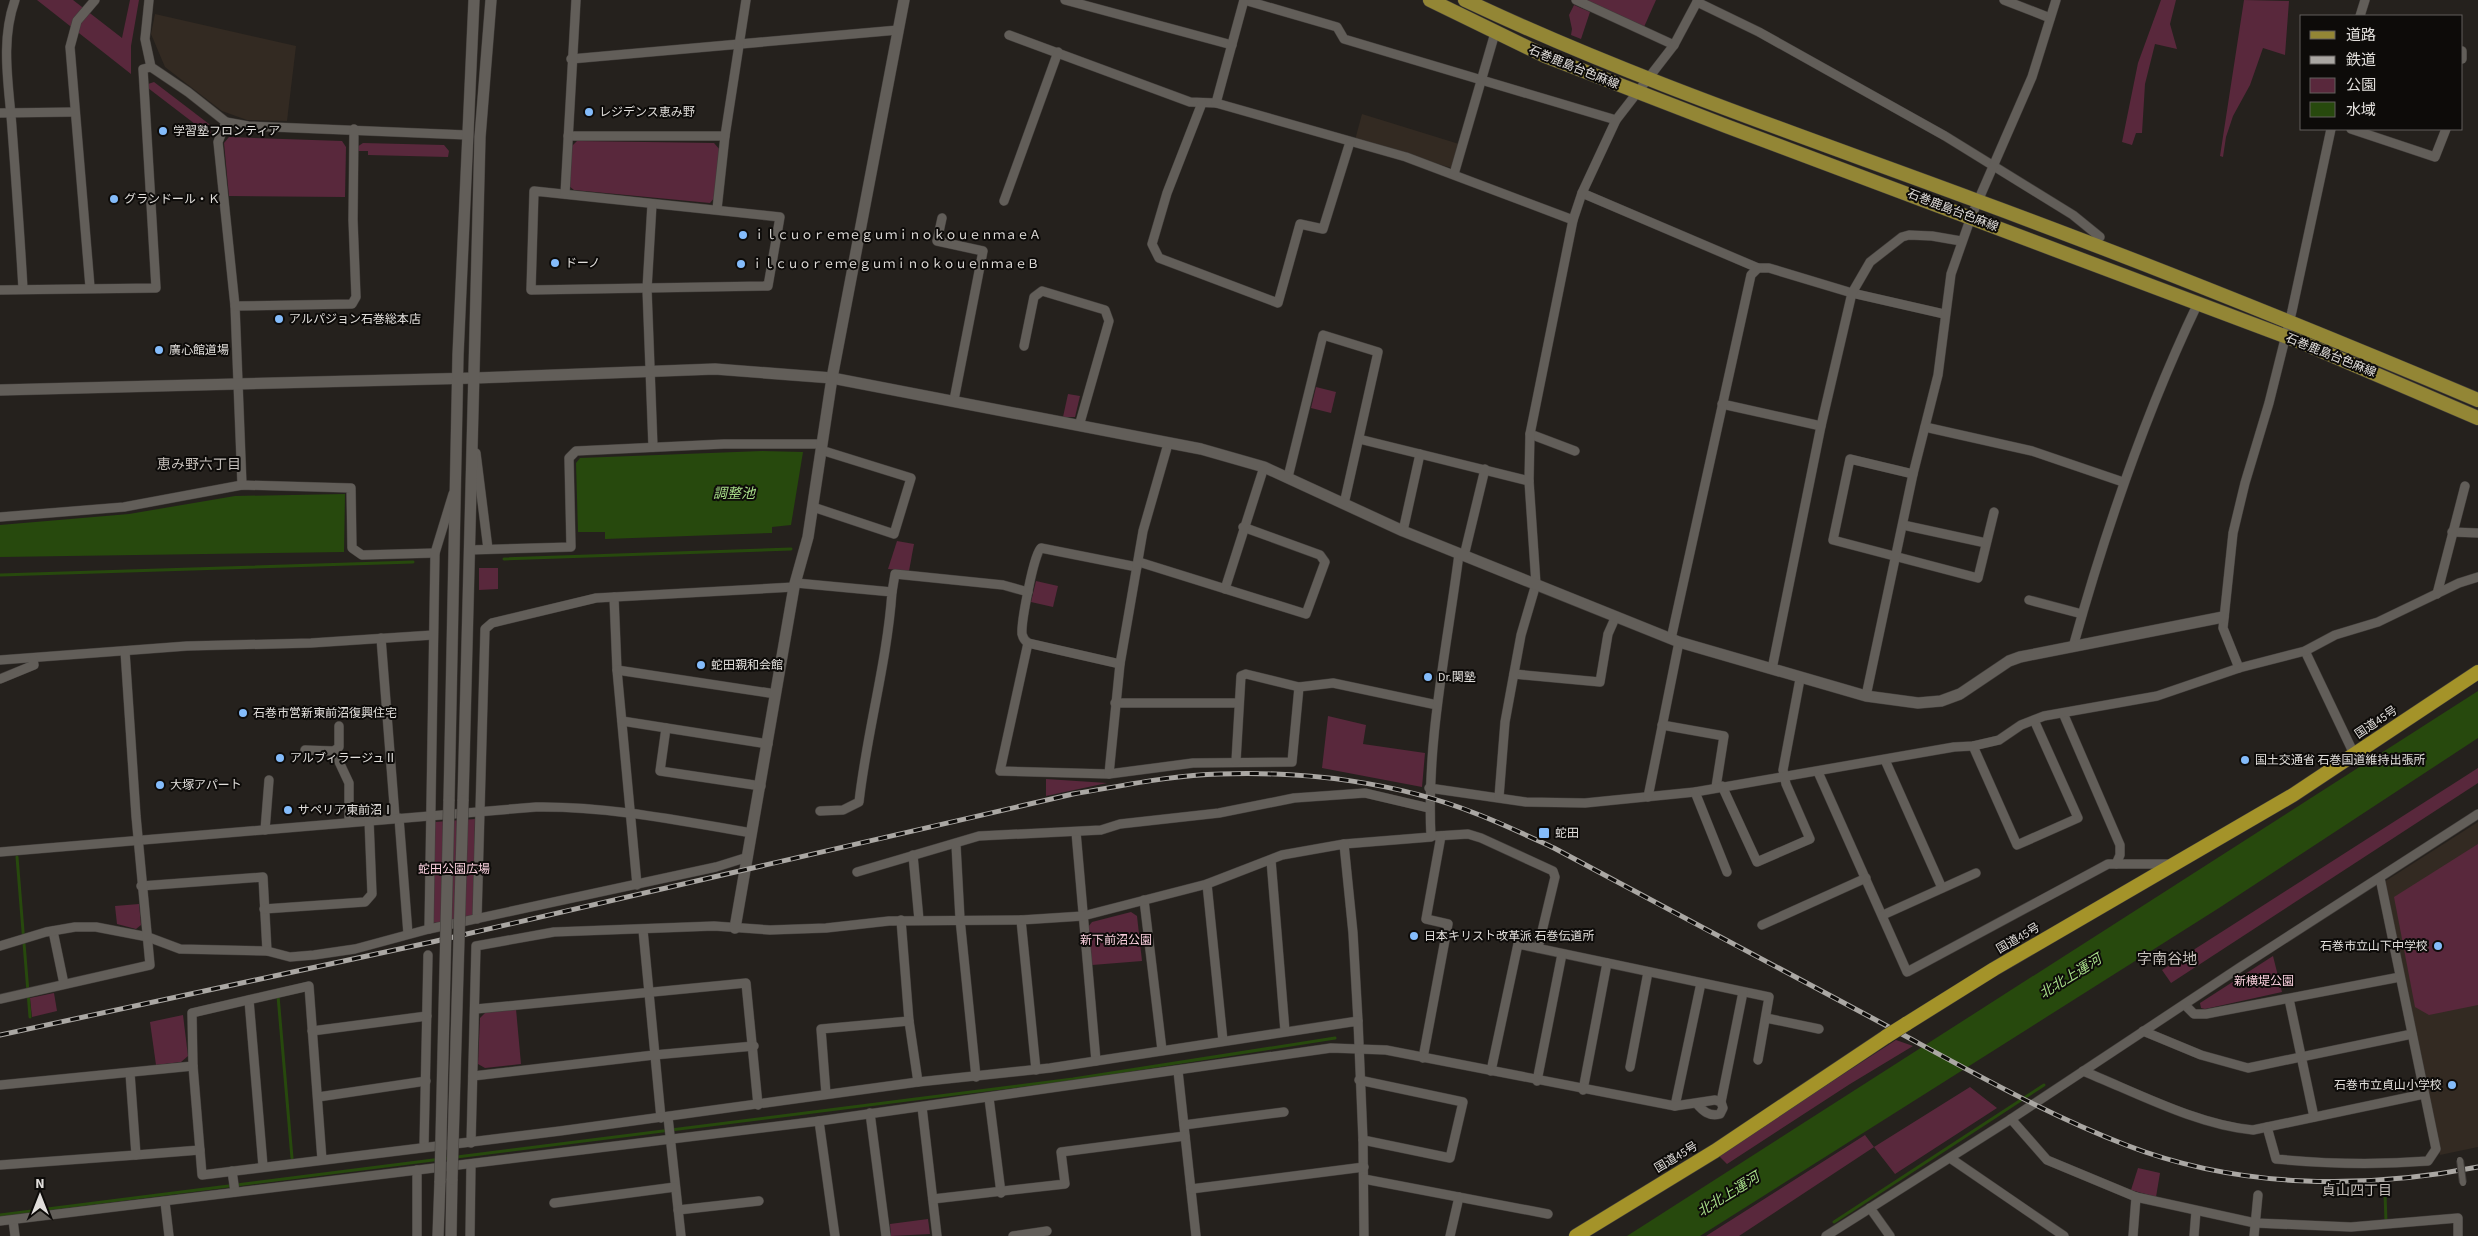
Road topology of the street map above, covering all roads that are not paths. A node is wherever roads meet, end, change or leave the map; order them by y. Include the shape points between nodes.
1 (15, 0) edge
2 (94, 0) edge
3 (149, 0) edge
4 (474, 0) edge
5 (491, 0) edge
6 (576, 0) edge
7 (746, 0) edge
8 (904, 0) edge
9 (1065, 0) edge
10 (1244, 0) edge
11 (1430, 0) edge
12 (1465, 0) edge
13 (1576, 0) edge
14 (2004, 0) edge
15 (2056, 0) edge
16 (2365, 0) edge
17 (1698, 1) edge
18 (1083, 2) edge
19 (2360, 15) edge
20 (2050, 18) junction
21 (898, 30) junction
22 (1495, 33) junction
23 (1009, 35) dead end
24 (740, 45) junction
25 (1232, 45) junction
26 (1674, 46) junction
27 (1058, 52) junction
28 (571, 59) junction
29 (151, 67) junction
30 (1481, 79) junction
31 (1647, 79) junction
32 (1637, 92) junction
33 (1202, 103) junction
34 (1216, 103) junction
35 (11, 112) junction
36 (75, 112) junction
37 (0, 113) edge
38 (1616, 120) junction
39 (226, 122) junction
40 (354, 129) junction
41 (2331, 130) edge
42 (2354, 130) edge
43 (2446, 130) edge
44 (467, 134) junction
45 (568, 136) junction
46 (725, 136) junction
47 (1350, 142) junction
48 (1995, 165) junction
49 (1454, 174) junction
50 (1582, 193) junction
51 (565, 194) junction
52 (1004, 201) dead end
53 (1978, 201) junction
54 (652, 204) junction
55 (718, 209) junction
56 (1971, 217) junction
57 (942, 218) dead end
58 (1573, 220) junction
59 (2100, 237) dead end
60 (1961, 241) junction
61 (1758, 268) junction
62 (90, 287) junction
63 (24, 289) junction
64 (647, 289) junction
65 (0, 290) edge
66 (1852, 293) junction
67 (2198, 304) junction
68 (235, 306) junction
69 (1944, 314) junction
70 (2289, 322) junction
71 (2286, 336) junction
72 (1024, 346) dead end
73 (649, 371) junction
74 (475, 378) junction
75 (832, 378) junction
76 (458, 379) junction
77 (238, 384) junction
78 (0, 390) edge
79 (954, 400) junction
80 (2478, 400) edge
81 (1722, 404) junction
82 (2478, 418) edge
83 (1079, 426) junction
84 (1821, 426) junction
85 (1925, 427) junction
86 (1530, 434) junction
87 (474, 436) junction
88 (1359, 439) junction
89 (1168, 444) junction
90 (653, 447) junction
91 (822, 447) junction
92 (1575, 451) dead end
93 (1420, 454) junction
94 (1264, 467) junction
95 (1485, 469) junction
96 (1914, 474) junction
97 (1288, 476) junction
98 (1529, 481) junction
99 (2123, 482) junction
100 (242, 486) junction
101 (2465, 486) dead end
102 (454, 490) junction
103 (1344, 504) junction
104 (813, 507) junction
105 (1994, 512) dead end
106 (0, 517) edge
107 (1903, 525) junction
108 (1244, 528) junction
109 (1403, 531) junction
110 (2452, 532) junction
111 (2478, 533) edge
112 (1986, 543) junction
113 (488, 549) junction
114 (469, 550) junction
115 (435, 553) junction
116 (1461, 555) junction
117 (1896, 557) junction
118 (1138, 565) junction
119 (2478, 577) edge
120 (1536, 584) junction
121 (795, 585) junction
122 (1225, 589) junction
123 (892, 592) junction
124 (1028, 592) junction
125 (2438, 594) junction
126 (614, 597) junction
127 (2029, 600) dead end
128 (2082, 614) junction
129 (1616, 616) junction
130 (2223, 617) junction
131 (433, 635) junction
132 (381, 638) junction
133 (1675, 641) junction
134 (1028, 644) junction
135 (2074, 647) junction
136 (125, 651) junction
137 (2305, 651) junction
138 (33, 659) junction
139 (0, 660) edge
140 (1120, 664) junction
141 (2239, 668) junction
142 (1772, 669) junction
143 (617, 670) junction
144 (2478, 672) edge
145 (1514, 674) junction
146 (0, 679) edge
147 (1800, 679) junction
148 (1299, 687) junction
149 (776, 694) junction
150 (1866, 696) junction
151 (1115, 703) junction
152 (1238, 704) junction
153 (1437, 705) junction
154 (2063, 713) junction
155 (2034, 720) junction
156 (622, 721) junction
157 (1662, 725) junction
158 (339, 726) dead end
159 (666, 728) junction
160 (768, 744) junction
161 (1974, 746) junction
162 (305, 750) dead end
163 (334, 752) junction
164 (2354, 754) junction
165 (1885, 760) junction
166 (1236, 761) junction
167 (1818, 772) junction
168 (1110, 774) junction
169 (1783, 778) junction
170 (269, 780) dead end
171 (761, 786) junction
172 (1719, 786) junction
173 (1429, 788) junction
174 (1695, 792) junction
175 (1648, 796) junction
176 (1498, 798) junction
177 (1429, 808) junction
178 (479, 811) junction
179 (820, 812) dead end
180 (630, 813) junction
181 (2478, 814) edge
182 (431, 815) junction
183 (397, 818) junction
184 (369, 820) junction
185 (349, 822) junction
186 (265, 830) junction
187 (1076, 832) junction
188 (752, 833) junction
189 (1441, 836) junction
190 (1431, 837) junction
191 (140, 840) junction
192 (956, 844) junction
193 (1344, 844) junction
194 (0, 852) edge
195 (913, 855) junction
196 (748, 857) junction
197 (1271, 860) junction
198 (2116, 864) junction
199 (2176, 864) junction
200 (856, 872) dead end
201 (1726, 872) dead end
202 (1976, 873) dead end
203 (1866, 878) junction
204 (2380, 878) junction
205 (1207, 884) junction
206 (637, 885) junction
207 (141, 886) junction
208 (1942, 888) junction
209 (1144, 900) junction
210 (264, 909) junction
211 (1883, 915) junction
212 (1083, 916) junction
213 (477, 919) junction
214 (901, 920) junction
215 (919, 920) junction
216 (960, 920) junction
217 (1021, 920) junction
218 (1762, 925) dead end
219 (735, 928) junction
220 (429, 929) junction
221 (643, 930) junction
222 (53, 931) junction
223 (408, 934) junction
224 (148, 937) junction
225 (0, 946) edge
226 (1538, 948) junction
227 (267, 951) junction
228 (428, 954) dead end
229 (1562, 954) junction
230 (1607, 963) junction
231 (1648, 972) junction
232 (2400, 977) junction
233 (1701, 983) junction
234 (64, 984) junction
235 (648, 991) junction
236 (1743, 992) junction
237 (0, 999) edge
238 (2289, 999) junction
239 (249, 1000) junction
240 (2185, 1005) junction
241 (476, 1009) junction
242 (427, 1016) junction
243 (1766, 1018) junction
244 (909, 1021) junction
245 (1358, 1021) junction
246 (1819, 1029) dead end
247 (312, 1031) junction
248 (1285, 1032) junction
249 (2143, 1032) junction
250 (2412, 1034) junction
251 (1223, 1041) junction
252 (754, 1046) junction
253 (1359, 1048) junction
254 (1162, 1050) junction
255 (654, 1055) junction
256 (2301, 1057) junction
257 (1423, 1058) junction
258 (1758, 1060) dead end
259 (1096, 1061) junction
260 (193, 1066) junction
261 (1630, 1067) dead end
262 (1036, 1070) junction
263 (2083, 1070) junction
264 (1178, 1071) junction
265 (1491, 1071) junction
266 (130, 1073) junction
267 (473, 1076) junction
268 (976, 1077) junction
269 (1359, 1080) junction
270 (1537, 1080) junction
271 (426, 1081) junction
272 (918, 1082) junction
273 (0, 1086) edge
274 (1583, 1090) junction
275 (826, 1094) junction
276 (2424, 1094) junction
277 (318, 1097) junction
278 (989, 1098) junction
279 (1721, 1102) junction
280 (1696, 1103) junction
281 (758, 1105) junction
282 (1675, 1106) junction
283 (922, 1107) junction
284 (1284, 1112) dead end
285 (870, 1113) junction
286 (2314, 1117) junction
287 (666, 1119) junction
288 (2011, 1119) junction
289 (820, 1121) junction
290 (1184, 1125) junction
291 (2267, 1127) junction
292 (670, 1136) junction
293 (1185, 1136) junction
294 (1363, 1140) junction
295 (471, 1143) junction
296 (424, 1147) junction
297 (200, 1150) junction
298 (136, 1155) junction
299 (1950, 1158) junction
300 (322, 1160) junction
301 (2460, 1160) dead end
302 (471, 1164) junction
303 (0, 1166) edge
304 (262, 1166) junction
305 (1364, 1167) junction
306 (417, 1170) junction
307 (233, 1175) junction
308 (1364, 1179) junction
309 (2463, 1182) dead end
310 (676, 1187) junction
311 (1191, 1190) junction
312 (235, 1192) junction
313 (1001, 1193) junction
314 (2258, 1195) dead end
315 (1459, 1197) junction
316 (2136, 1197) junction
317 (933, 1199) junction
318 (759, 1201) dead end
319 (165, 1202) junction
320 (554, 1203) dead end
321 (1870, 1208) junction
322 (678, 1210) junction
323 (2196, 1211) junction
324 (1548, 1214) dead end
325 (13, 1220) junction
326 (0, 1221) edge
327 (2255, 1223) junction
328 (1047, 1231) dead end
329 (2351, 1231) edge
330 (15, 1236) edge
331 (169, 1236) edge
332 (417, 1236) edge
333 (438, 1236) edge
334 (451, 1236) edge
335 (470, 1236) edge
336 (681, 1236) edge
337 (834, 1236) edge
338 (886, 1236) edge
339 (937, 1236) edge
340 (1013, 1236) edge
341 (1196, 1236) edge
342 (1364, 1236) edge
343 (1450, 1236) edge
344 (1576, 1236) edge
345 (1826, 1236) edge
346 (1890, 1236) edge
347 (2064, 1236) edge
348 (2133, 1236) edge
349 (2194, 1236) edge
350 (2254, 1236) edge
351 (2458, 1236) edge

1 - 35 street via 4,40
2 - 36 street via 77,21 71,40
3 - 29 street via 145,39
4 - 44 street
5 - 74 street via 480,137
6 - 28 street
7 - 24 street
8 - 21 street
9 - 18 street
10 - 25 street
10 - 30 street via 1337,27 1344,40
11 - 22 main road, 石巻鹿島台色麻線
12 - 31 main road, 石巻鹿島台色麻線
13 - 26 street
14 - 20 street
15 - 20 street
16 - 19 street
17 - 26 street
17 - 48 street
18 - 25 street
20 - 48 street via 2032,77
21 - 24 street
21 - 75 street
22 - 30 street
22 - 32 main road, 石巻鹿島台色麻線
23 - 27 street
24 - 28 street
24 - 46 street
25 - 34 street
26 - 31 street
27 - 33 street via 1170,95
27 - 52 street
28 - 45 street
29 - 39 street
29 - 62 street via 143,69 156,288
30 - 38 street
30 - 49 street
31 - 32 street
31 - 53 main road, 石巻鹿島台色麻線
32 - 38 street
32 - 56 main road, 石巻鹿島台色麻線
33 - 34 street
33 - 47 street via 1167,193 1152,244 1159,258 1278,302 1300,224 1323,229
34 - 47 street
35 - 36 street
35 - 37 street
35 - 63 street
36 - 62 street
38 - 50 street
39 - 40 street via 248,126
39 - 68 street via 218,142
40 - 44 street
40 - 68 street via 356,297 352,304
41 - 70 street
42 - 43 street via 2436,157
44 - 76 street
45 - 46 street
45 - 51 street
46 - 55 street
47 - 49 street
48 - 53 street
48 - 59 street via 2073,215
49 - 58 street
50 - 58 street
50 - 61 street
51 - 54 street
51 - 64 street via 534,191 531,290
53 - 56 street
53 - 70 main road, 石巻鹿島台色麻線
54 - 55 street
54 - 64 street
55 - 64 street via 780,217 768,286
56 - 60 street
56 - 67 main road, 石巻鹿島台色麻線
57 - 79 street via 937,240 984,251
58 - 86 street
60 - 66 street via 1932,236 1902,237 1870,262
60 - 69 street via 1950,274
61 - 66 street via 1770,268
61 - 81 street via 1751,275
62 - 63 street
63 - 65 street
64 - 73 street
66 - 69 street
66 - 84 street
67 - 71 main road, 石巻鹿島台色麻線
67 - 99 street via 2165,372
68 - 77 street
69 - 85 street via 1938,376
70 - 71 street
70 - 80 main road, 石巻鹿島台色麻線
71 - 82 main road, 石巻鹿島台色麻線
71 - 130 street via 2238,510
72 - 83 street via 1034,297 1042,291 1105,310 1109,321
73 - 74 street
73 - 75 street via 716,369
73 - 90 street
74 - 76 street
74 - 87 street
75 - 79 street
75 - 91 street
76 - 77 street
76 - 102 street
77 - 78 street
77 - 100 street
79 - 83 street
81 - 84 street
81 - 133 street
83 - 89 street
84 - 142 street
85 - 96 street
85 - 99 street via 2032,451
86 - 92 street
86 - 98 street
87 - 113 street
87 - 114 street
88 - 93 street
88 - 97 street via 1378,352 1323,335
88 - 103 street
89 - 94 street via 1201,449
89 - 118 street via 1143,531
90 - 91 street
90 - 113 street via 572,453 569,458 570,547
91 - 104 street
91 - 104 street via 912,478 894,534
93 - 95 street
93 - 109 street
94 - 97 street
94 - 108 street
95 - 98 street
95 - 116 street
96 - 107 street
96 - 117 street via 1850,459 1833,540
97 - 103 street
98 - 120 street
99 - 128 street
100 - 106 street via 124,507
100 - 115 street via 352,488 352,548 362,555
101 - 110 street
102 - 115 street
102 - 333 street, bridge via 450,801
103 - 109 street
104 - 121 street
105 - 112 street
107 - 112 street
107 - 117 street
108 - 122 street
108 - 122 street via 1320,555 1324,562 1306,614
109 - 116 street
110 - 111 street
110 - 125 street
112 - 117 street via 1978,578
113 - 114 street
114 - 334 street, bridge
115 - 131 street
116 - 120 street
116 - 153 street
117 - 150 street
118 - 122 street
118 - 124 street via 1041,548 1036,553
118 - 140 street
119 - 125 street
120 - 129 street
120 - 145 street
121 - 123 street
121 - 126 street
121 - 149 street
123 - 124 street via 895,574 1003,586
123 - 179 street via 882,678 872,712 859,802 843,810
124 - 134 street via 1022,632
125 - 137 street via 2378,622 2335,635
126 - 143 street
126 - 178 street via 540,610 492,623 485,629
127 - 128 street
128 - 135 street
129 - 133 street
129 - 145 street via 1608,634 1600,682
130 - 135 street
130 - 141 street via 2225,634
131 - 132 street
131 - 182 street
132 - 136 street
132 - 183 street
133 - 142 street
133 - 157 street
134 - 140 street
134 - 168 street via 1000,771
135 - 150 street via 2020,657 1960,694 1941,701 1918,704
136 - 138 street
136 - 191 street
137 - 141 street
137 - 164 street
138 - 139 street
138 - 146 street via 34,665
140 - 151 street
141 - 154 street via 2157,696
142 - 147 street
143 - 149 street
143 - 156 street
144 - 164 highway, 国道45号
145 - 176 street
147 - 150 street
147 - 169 street
148 - 152 street via 1246,674 1241,676
148 - 153 street via 1333,683
148 - 166 street via 1292,762
149 - 160 street
151 - 152 street
151 - 168 street
152 - 166 street
153 - 173 street
154 - 155 street
154 - 198 street via 2120,845
155 - 161 street via 1999,740
155 - 161 street via 2078,818 2035,837 2017,844
156 - 159 street
156 - 180 street
157 - 172 street via 1724,736
157 - 175 street
158 - 163 street via 339,746
159 - 160 street
159 - 171 street via 660,771
160 - 171 street
161 - 165 street
162 - 163 street
163 - 185 street via 349,783
164 - 199 highway, 国道45号 via 2293,795
165 - 167 street
165 - 208 street
166 - 168 street
167 - 169 street
167 - 203 street
169 - 172 street
169 - 172 street via 1810,839 1757,862
170 - 186 street
171 - 188 street
172 - 174 street
173 - 176 street
173 - 177 street
174 - 175 street
174 - 201 street
175 - 176 street via 1550,804
177 - 187 street via 1364,793 1294,798 1219,813
177 - 190 street
178 - 180 street via 574,806
178 - 182 street
178 - 213 street
180 - 188 street
180 - 206 street
181 - 204 street
182 - 183 street
182 - 220 street
183 - 184 street
183 - 223 street
184 - 185 street
184 - 210 street via 372,894 365,902
185 - 186 street
186 - 191 street
187 - 192 street via 979,836
187 - 212 street
188 - 196 street
189 - 190 street
189 - 226 street via 1468,834 1481,838 1553,871 1555,877
189 - 257 street via 1426,920 1448,924
190 - 193 street
191 - 194 street
191 - 207 street
192 - 195 street
192 - 216 street
193 - 197 street via 1282,855
193 - 245 street
195 - 200 street
195 - 215 street
196 - 206 street via 716,868
196 - 219 street
197 - 205 street
197 - 248 street
198 - 199 street
198 - 211 street via 2108,864 1908,972
199 - 344 highway, 国道45号, bridge via 1994,969 1715,1151
202 - 208 street
203 - 211 street
203 - 218 street
204 - 232 street
204 - 240 street
205 - 209 street
205 - 251 street
206 - 213 street
207 - 210 street via 263,877
207 - 224 street
208 - 211 street
209 - 212 street
209 - 254 street
210 - 227 street
212 - 217 street
212 - 259 street
213 - 220 street
214 - 215 street
214 - 219 street via 826,928
214 - 244 street
215 - 216 street
216 - 217 street
216 - 268 street
217 - 262 street
219 - 221 street
220 - 223 street
221 - 235 street
221 - 241 street via 554,932 476,946
222 - 224 street via 96,927
222 - 225 street
222 - 234 street
223 - 227 street via 356,949 314,955 290,956
224 - 227 street via 180,949
224 - 234 street via 150,966
226 - 229 street
226 - 265 street via 1518,944
228 - 242 street
229 - 230 street
229 - 270 street
230 - 231 street
230 - 274 street
231 - 233 street
231 - 261 street
232 - 238 street
232 - 250 street
233 - 236 street
233 - 282 street
234 - 237 street
235 - 241 street
235 - 252 street via 746,983
235 - 255 street
236 - 243 street via 1769,997
236 - 279 street
238 - 240 street via 2206,1014 2194,1014
238 - 256 street
239 - 247 street via 309,986
239 - 260 street via 192,1013
239 - 304 street
240 - 249 street
241 - 267 street
242 - 247 street
242 - 271 street
243 - 246 street
243 - 258 street
244 - 272 street
244 - 275 street via 821,1029
245 - 248 street
245 - 253 street
247 - 277 street
248 - 251 street
249 - 256 street via 2201,1055 2248,1068
249 - 263 street
250 - 256 street
250 - 276 street
251 - 254 street
252 - 255 street
252 - 281 street
253 - 257 street
253 - 264 street via 1331,1048
253 - 269 street
254 - 259 street
255 - 267 street
255 - 287 street
256 - 286 street
257 - 265 street
259 - 262 street
260 - 266 street
260 - 297 street
262 - 268 street
263 - 288 street
263 - 291 street via 2189,1114 2240,1129
264 - 278 street
264 - 290 street
265 - 270 street
266 - 273 street
266 - 298 street
267 - 295 street
268 - 272 street
269 - 294 street
269 - 294 street via 1463,1102 1450,1158
270 - 274 street
271 - 277 street
271 - 296 street
272 - 275 street
274 - 282 street
275 - 281 street
276 - 286 street
276 - 291 street via 2436,1149 2428,1161 2373,1165 2276,1159
277 - 300 street
278 - 283 street
278 - 313 street
279 - 280 street
279 - 280 street via 1720,1114 1714,1115 1704,1112
280 - 282 street
281 - 287 street
283 - 285 street
283 - 317 street
284 - 290 street
285 - 289 street
285 - 338 street
286 - 291 street
287 - 292 street
287 - 295 street
288 - 299 street
288 - 316 street via 2047,1160
289 - 292 street
289 - 337 street
290 - 293 street
292 - 302 street
292 - 310 street
293 - 311 street
293 - 313 street via 1061,1152 1065,1184
294 - 305 street
295 - 296 street
296 - 300 street
297 - 298 street
297 - 307 street via 202,1175
298 - 303 street
299 - 321 street
299 - 347 street
300 - 304 street
301 - 309 street, bridge
302 - 306 street
302 - 335 street
304 - 307 street
305 - 308 street
305 - 311 street
306 - 312 street
306 - 332 street
307 - 312 street
308 - 315 street
308 - 342 street
310 - 320 street
310 - 322 street
311 - 341 street
312 - 319 street
313 - 317 street
314 - 327 street
315 - 324 street
315 - 343 street
316 - 323 street
316 - 348 street
317 - 339 street
318 - 322 street
319 - 325 street
319 - 331 street
321 - 345 street
321 - 346 street
322 - 336 street
323 - 327 street
323 - 349 street
325 - 326 street
325 - 330 street
327 - 329 street
327 - 350 street
328 - 340 street
329 - 351 street via 2458,1218

